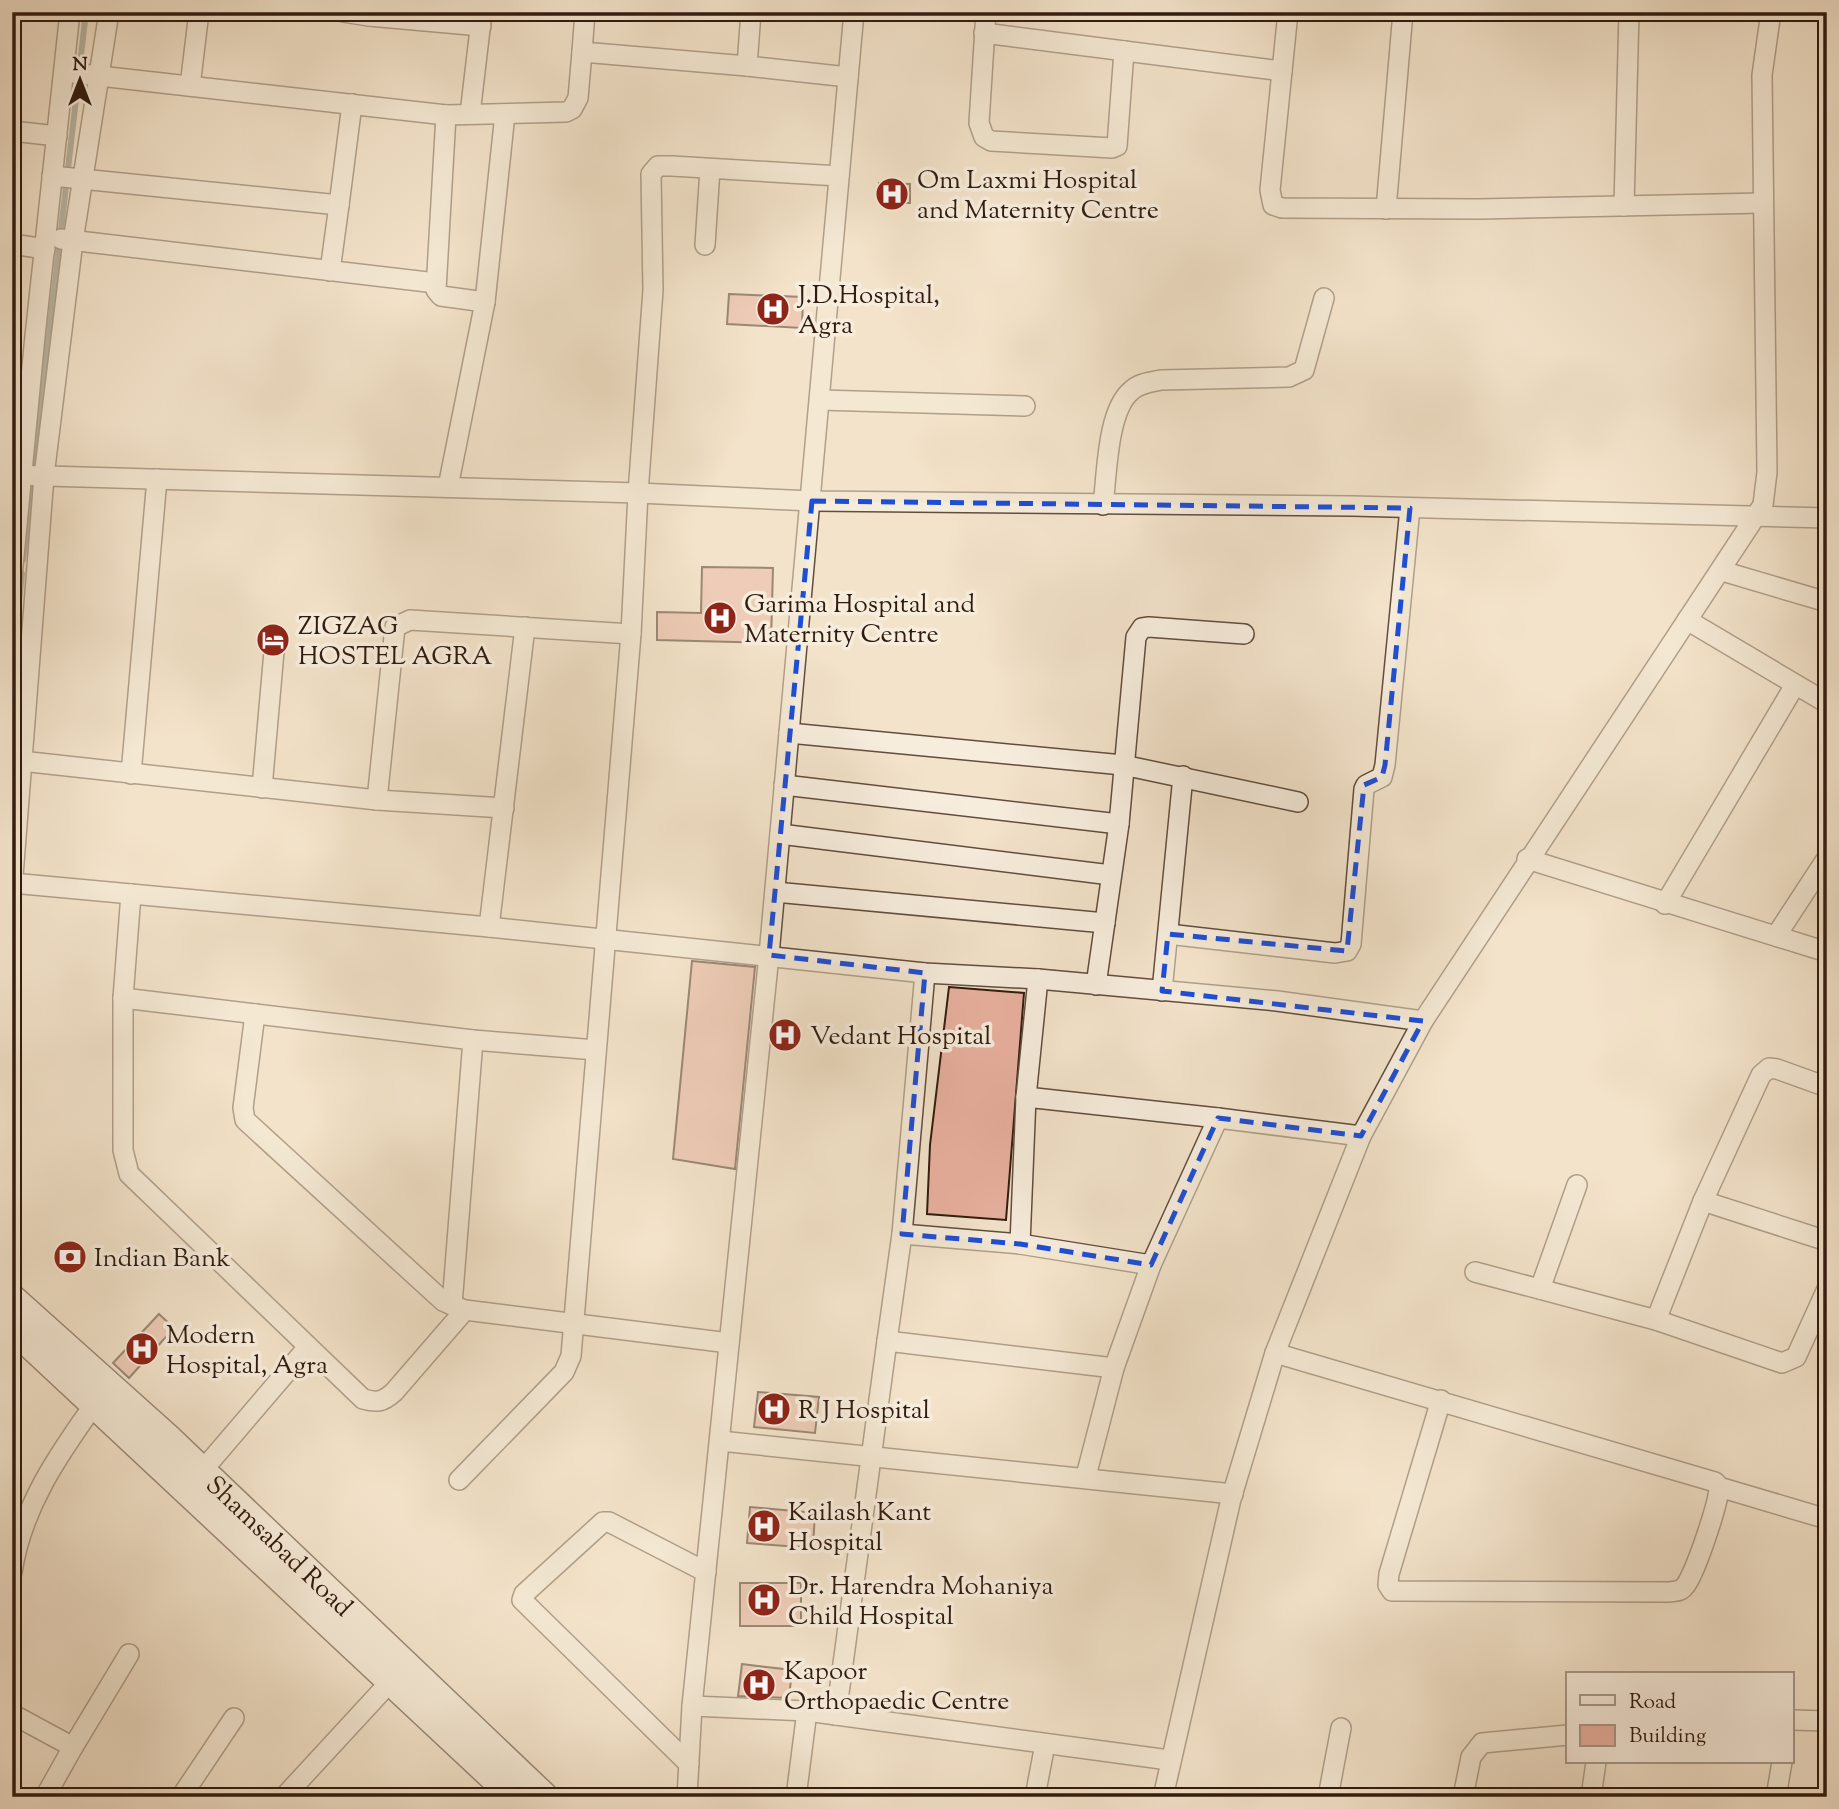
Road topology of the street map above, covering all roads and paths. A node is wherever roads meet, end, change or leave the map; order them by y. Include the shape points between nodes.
1 (71, 12) edge
2 (109, 12) edge
3 (200, 12) edge
4 (343, 12) edge
5 (586, 12) edge
6 (751, 12) edge
7 (854, 12) edge
8 (986, 12) edge
9 (1288, 12) edge
10 (1403, 12) edge
11 (1629, 12) edge
12 (1771, 12) edge
13 (369, 14) edge
14 (482, 19) edge
15 (984, 33) junction
16 (1124, 51) junction
17 (582, 52) junction
18 (747, 66) junction
19 (1282, 71) junction
20 (64, 72) junction
21 (97, 76) junction
22 (848, 77) junction
23 (190, 86) junction
24 (352, 104) junction
25 (470, 114) junction
26 (505, 114) junction
27 (446, 115) junction
28 (12, 131) edge
29 (57, 136) junction
30 (710, 169) junction
31 (52, 176) junction
32 (839, 176) junction
33 (83, 180) junction
34 (1763, 203) junction
35 (339, 205) junction
36 (1624, 206) junction
37 (1386, 209) junction
38 (73, 241) junction
39 (45, 243) junction
40 (12, 244) edge
41 (705, 245) dead end
42 (330, 271) junction
43 (436, 283) junction
44 (1324, 298) dead end
45 (485, 302) junction
46 (820, 400) junction
47 (1025, 406) dead end
48 (29, 476) edge
49 (157, 479) junction
50 (448, 487) junction
51 (638, 493) junction
52 (812, 501) junction
53 (1103, 505) junction
54 (1410, 508) junction
55 (1757, 516) junction
56 (1827, 518) edge
57 (13, 566) edge
58 (1722, 571) junction
59 (1827, 602) edge
60 (1688, 620) junction
61 (525, 627) junction
62 (631, 634) junction
63 (1244, 634) dead end
64 (275, 640) dead end
65 (1795, 685) junction
66 (1827, 703) edge
67 (789, 733) junction
68 (18, 761) edge
69 (1123, 765) junction
70 (131, 774) junction
71 (1184, 776) junction
72 (785, 785) junction
73 (262, 788) junction
74 (377, 800) junction
75 (1298, 802) dead end
76 (504, 807) junction
77 (1119, 824) junction
78 (780, 834) junction
79 (1827, 858) edge
80 (1527, 859) junction
81 (1111, 875) junction
82 (13, 883) edge
83 (12, 889) edge
84 (775, 892) junction
85 (131, 894) junction
86 (1665, 904) junction
87 (1105, 923) junction
88 (489, 927) junction
89 (1168, 934) junction
90 (1776, 936) junction
91 (606, 939) junction
92 (1827, 952) edge
93 (769, 955) junction
94 (925, 973) junction
95 (1038, 979) junction
96 (1096, 985) junction
97 (1162, 991) junction
98 (123, 998) junction
99 (255, 1014) junction
100 (1423, 1021) junction
101 (473, 1040) junction
102 (596, 1050) junction
103 (1827, 1087) edge
104 (1026, 1097) junction
105 (1218, 1118) junction
106 (1361, 1136) junction
107 (1577, 1185) dead end
108 (1703, 1201) junction
109 (902, 1234) junction
110 (1827, 1241) edge
111 (1020, 1244) junction
112 (1151, 1265) junction
113 (1475, 1272) dead end
114 (1540, 1289) junction
115 (1827, 1289) edge
116 (12, 1299) edge
117 (459, 1308) junction
118 (1656, 1320) junction
119 (572, 1322) junction
120 (12, 1327) edge
121 (887, 1341) junction
122 (729, 1343) junction
123 (308, 1346) junction
124 (1275, 1353) junction
125 (1114, 1368) junction
126 (1441, 1400) junction
127 (96, 1402) junction
128 (719, 1441) junction
129 (870, 1455) junction
130 (202, 1471) junction
131 (1087, 1476) junction
132 (459, 1480) dead end
133 (1719, 1487) junction
134 (1233, 1494) junction
135 (1827, 1519) edge
136 (12, 1572) edge
137 (706, 1572) junction
138 (129, 1654) dead end
139 (391, 1681) junction
140 (692, 1706) junction
141 (807, 1712) junction
142 (12, 1714) edge
143 (835, 1715) junction
144 (234, 1718) dead end
145 (1794, 1720) edge
146 (1827, 1721) edge
147 (1341, 1728) dead end
148 (1566, 1735) edge
149 (1045, 1744) junction
150 (73, 1747) junction
151 (1169, 1760) junction
152 (690, 1764) junction
153 (1596, 1764) edge
154 (1782, 1764) edge
155 (45, 1797) edge
156 (181, 1797) edge
157 (284, 1797) edge
158 (515, 1797) edge
159 (544, 1797) edge
160 (687, 1797) edge
161 (796, 1797) edge
162 (1035, 1797) edge
163 (1163, 1797) edge
164 (1328, 1797) edge
165 (1463, 1797) edge
166 (1591, 1797) edge
167 (1776, 1797) edge

1 - 20 street
2 - 21 street
3 - 23 street
4 - 13 street
5 - 17 street
6 - 18 street
7 - 22 street
8 - 15 street
9 - 19 street
10 - 37 street
11 - 36 street
12 - 34 street via 1762,75
13 - 14 street
14 - 25 street
15 - 16 street
15 - 16 street via 979,123 984,137 992,141 1117,146
16 - 19 street
17 - 18 street
17 - 26 street via 578,98 572,109
18 - 22 street
19 - 37 street via 1270,190 1273,205
20 - 21 street
20 - 29 street
21 - 23 street
21 - 33 street
22 - 32 street
23 - 24 street
24 - 27 street
24 - 35 street
25 - 26 street
25 - 27 street
26 - 45 street
27 - 43 street
28 - 29 street
29 - 31 street
30 - 32 street
30 - 41 street
30 - 51 street via 658,166 651,174 653,290
31 - 33 street
31 - 39 street
32 - 46 street
33 - 35 street
33 - 38 street
34 - 36 street
34 - 55 street via 1767,472
35 - 42 street
36 - 37 street
38 - 39 street
38 - 42 street
38 - 48 street
39 - 40 street
39 - 48 street
42 - 43 street
43 - 45 street via 441,296
44 - 53 street via 1304,370 1297,374 1161,380 1130,391 1115,418
45 - 50 street
46 - 47 street
46 - 52 street
48 - 49 street
48 - 57 street
48 - 68 street
49 - 50 street
49 - 70 street
50 - 51 street
51 - 52 street
51 - 62 street
52 - 53 street
52 - 67 street
53 - 54 street
54 - 55 street
54 - 89 street via 1385,765 1382,777 1364,789 1348,951
55 - 56 street
55 - 58 street
58 - 59 street
58 - 60 street
60 - 65 street
60 - 80 street
61 - 62 street
61 - 74 street via 410,620 395,627
61 - 76 street
62 - 91 street
63 - 69 street via 1149,627 1138,632
64 - 73 street
65 - 66 street
65 - 86 street
67 - 69 street
67 - 72 street
68 - 70 street
68 - 82 street
69 - 71 street
69 - 77 street
70 - 73 street
71 - 75 street
71 - 89 street
72 - 77 street
72 - 78 street
73 - 74 street
74 - 76 street
76 - 88 street
77 - 81 street
78 - 81 street
78 - 84 street
79 - 90 street
80 - 86 street
80 - 100 street
81 - 87 street
82 - 83 street
82 - 85 street
84 - 87 street
84 - 93 street
85 - 88 street
85 - 98 street
86 - 90 street
87 - 96 street
88 - 91 street
89 - 97 street
90 - 92 street
91 - 93 street
91 - 102 street
93 - 94 street
93 - 122 street
94 - 95 street
94 - 109 street
95 - 96 street
95 - 104 street
96 - 97 street
97 - 100 street
98 - 99 street
98 - 123 street via 122,1150 129,1174
99 - 101 street
99 - 117 street via 245,1120 403,1265
100 - 106 street
101 - 102 street
101 - 117 street
102 - 119 street
103 - 108 street via 1777,1069 1764,1071
104 - 105 street
104 - 111 street
105 - 106 street
105 - 112 street
106 - 124 street
107 - 114 street
108 - 110 street
108 - 118 street
109 - 111 street
109 - 121 street
111 - 112 street
112 - 125 street
113 - 114 street
114 - 118 street
115 - 118 street via 1796,1357 1787,1363
116 - 130 main road, Shamsabad Road
117 - 119 street
117 - 123 street via 385,1400 363,1399
119 - 122 street
119 - 132 street via 571,1356 564,1371
120 - 127 main road, Shamsabad Road
121 - 125 street
121 - 129 street
122 - 128 street
123 - 130 street
124 - 126 street
124 - 134 street
125 - 131 street
126 - 133 street via 1710,1479
126 - 133 street via 1389,1574 1392,1591 1678,1591 1689,1581 1716,1509
127 - 136 street via 42,1483 22,1526
127 - 139 main road, Shamsabad Road
128 - 129 street
128 - 137 street
129 - 131 street
129 - 143 street
130 - 159 main road, Shamsabad Road
131 - 134 street
133 - 135 street
134 - 151 street
137 - 140 street
137 - 152 street via 603,1521 522,1600
138 - 150 street
139 - 157 street
139 - 158 main road, Shamsabad Road
140 - 141 street
140 - 152 street
141 - 143 street
141 - 161 street
142 - 150 street
143 - 149 street
144 - 156 street
145 - 146 street
147 - 164 street
148 - 165 street via 1482,1743 1471,1757
149 - 151 street
149 - 162 street
150 - 155 street
151 - 163 street
152 - 160 street
153 - 166 street
154 - 167 street

